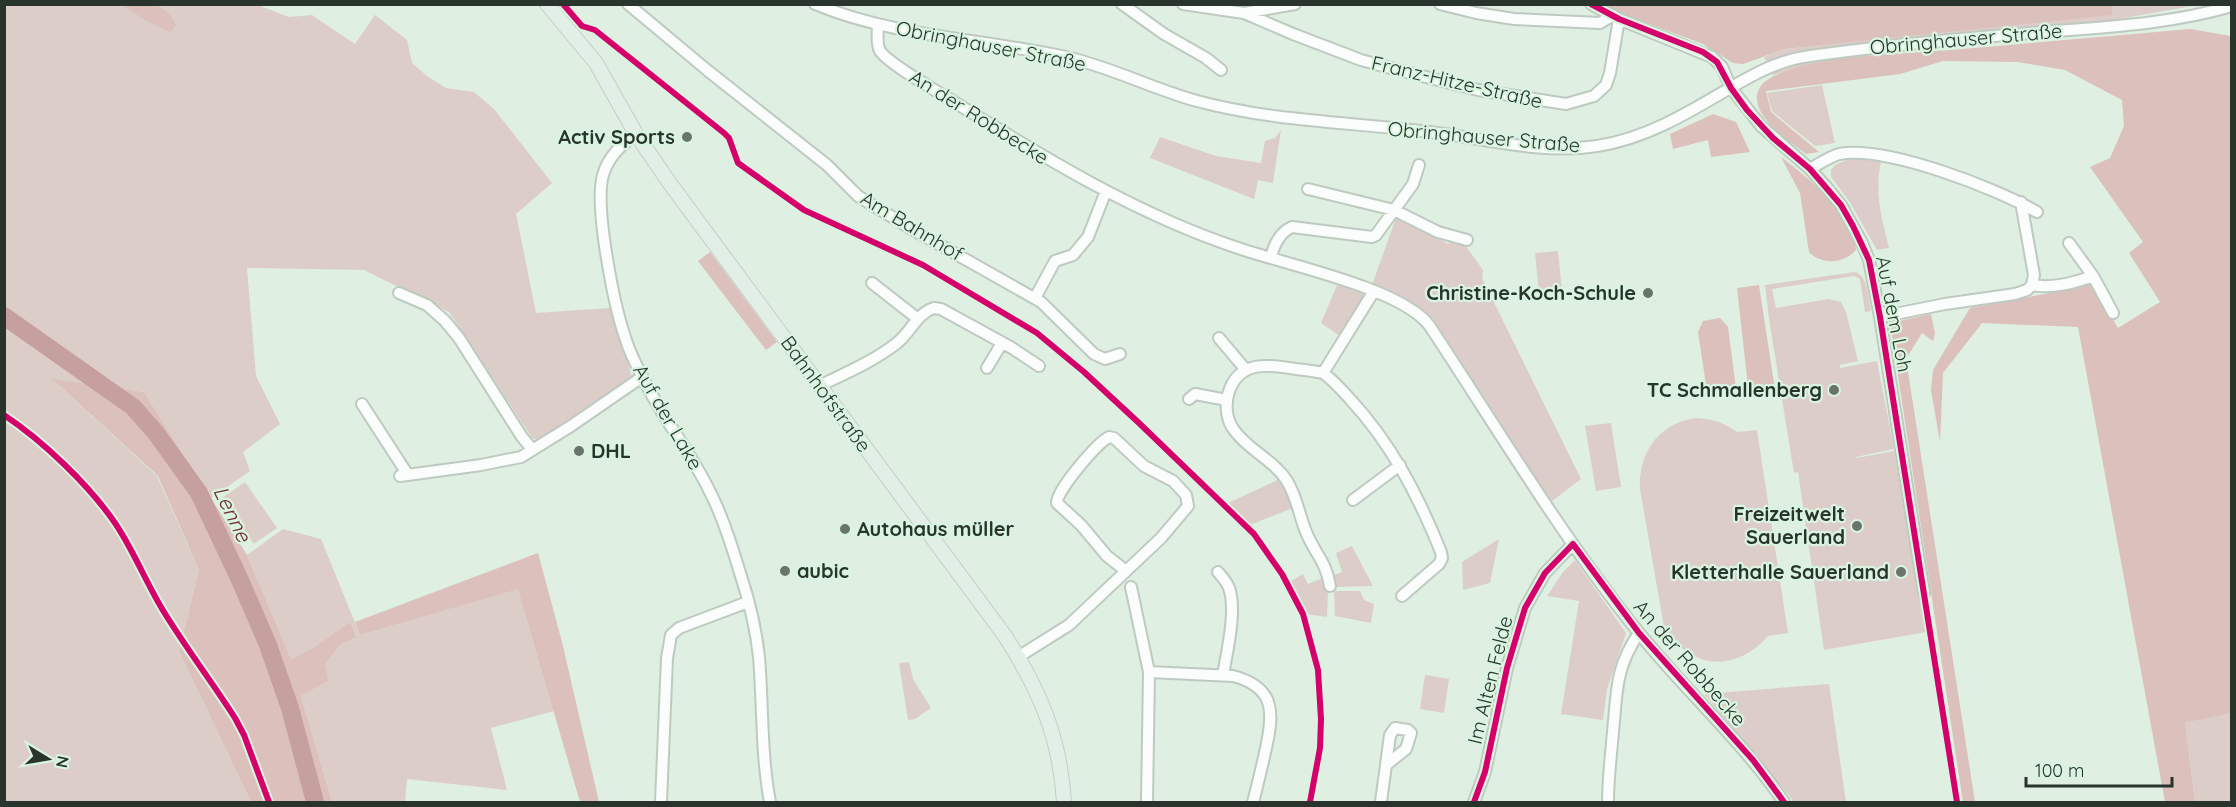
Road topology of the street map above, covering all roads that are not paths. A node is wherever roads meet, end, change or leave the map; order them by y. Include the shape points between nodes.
1 (547, 4) edge
2 (628, 4) edge
3 (815, 4) edge
4 (1122, 4) edge
5 (1183, 4) edge
6 (1295, 4) edge
7 (1440, 4) edge
8 (1591, 4) edge
9 (2232, 6) edge
10 (1244, 13) junction
11 (1616, 17) junction
12 (878, 24) junction
13 (1221, 70) dead end
14 (1731, 88) junction
15 (636, 134) junction
16 (1419, 165) dead end
17 (1810, 169) junction
18 (1308, 189) dead end
19 (1106, 191) junction
20 (2021, 202) junction
21 (1394, 210) junction
22 (2037, 212) dead end
23 (1467, 240) dead end
24 (2068, 243) dead end
25 (1271, 257) junction
26 (2093, 276) junction
27 (872, 283) dead end
28 (2032, 285) junction
29 (1374, 291) junction
30 (399, 293) dead end
31 (1035, 298) junction
32 (2114, 313) dead end
33 (1880, 317) junction
34 (918, 319) junction
35 (1219, 338) dead end
36 (1002, 343) junction
37 (1120, 354) dead end
38 (1039, 366) dead end
39 (987, 368) dead end
40 (1246, 370) junction
41 (1323, 373) junction
42 (642, 376) junction
43 (819, 386) junction
44 (1189, 399) dead end
45 (1227, 400) junction
46 (362, 404) dead end
47 (532, 449) junction
48 (1400, 465) junction
49 (1353, 500) dead end
50 (1573, 543) junction
51 (1126, 571) junction
52 (1218, 572) dead end
53 (1330, 586) dead end
54 (1131, 587) dead end
55 (1924, 593) dead end
56 (1402, 596) dead end
57 (748, 602) junction
58 (1639, 633) junction
59 (1018, 657) junction
60 (1149, 672) junction
61 (1223, 675) junction
62 (1386, 765) dead end
63 (661, 802) edge
64 (770, 802) edge
65 (1064, 802) edge
66 (1147, 802) edge
67 (1253, 802) edge
68 (1381, 802) edge
69 (1474, 802) edge
70 (1608, 802) edge
71 (1784, 802) edge

1 - 15 main road, Bahnhofstraße via 596,63
2 - 31 street, Am Bahnhof via 827,165 858,196
3 - 12 street, Obringhauser Straße
4 - 13 street
5 - 10 street
6 - 10 street
7 - 11 street via 1514,19 1600,23
8 - 11 street, Auf dem Loh
9 - 14 street, Obringhauser Straße via 2096,28 1805,56 1770,65
10 - 11 street, Franz-Hitze-Straße via 1312,42 1394,69 1478,90 1566,104 1594,96 1606,85
11 - 14 street, Auf dem Loh via 1712,57
12 - 14 street, Obringhauser Straße via 1070,58 1179,96 1233,110 1553,148 1597,146 1631,139
12 - 19 street, An der Robbecke via 878,46 889,59 1056,165
14 - 17 street, Auf dem Loh via 1761,126
15 - 42 street, Auf der Lake via 609,161 600,202 620,319
15 - 43 main road, Bahnhofstraße
16 - 21 street via 1413,184
17 - 20 street via 1838,155 1878,155 1961,178
17 - 33 street, Auf dem Loh via 1841,206 1862,243
18 - 21 street
19 - 25 street, An der Robbecke via 1182,227
19 - 31 street via 1088,237 1073,255 1055,261
20 - 22 street
20 - 28 street via 2034,275
21 - 23 street via 1438,232
21 - 25 street via 1372,237 1287,228
24 - 26 street
25 - 29 street, An der Robbecke
26 - 28 street, Auf dem Loh via 2066,284
26 - 32 street
27 - 34 street
28 - 33 street, Auf dem Loh via 2015,294
29 - 41 street
29 - 50 street, An der Robbecke via 1413,310 1429,325
30 - 47 street via 428,305 445,321
31 - 37 street, Am Bahnhof via 1094,354 1106,359
33 - 55 street, Auf dem Loh
34 - 36 street via 930,309 941,309
34 - 43 street via 899,342
35 - 40 street
36 - 38 street
36 - 39 street
40 - 41 street via 1272,365
40 - 45 street via 1236,379
41 - 48 street via 1362,413
42 - 47 street
42 - 57 street, Auf der Lake via 711,494
43 - 59 main road, Bahnhofstraße via 974,592
44 - 45 street via 1198,394
45 - 53 street via 1228,417 1235,432 1288,482 1307,535 1326,566
46 - 47 street via 404,476 513,459
48 - 49 street
48 - 56 street via 1442,558
50 - 58 street, An der Robbecke
50 - 69 street, Im Alten Felde via 1545,573 1525,608 1507,668 1485,772
51 - 51 street via 1179,518 1188,500 1168,477 1144,466 1109,437 1060,492 1057,503
51 - 59 street via 1069,625
52 - 61 street via 1231,599
54 - 60 street
57 - 63 street via 679,628 671,635
57 - 64 street, Auf der Lake via 759,654
58 - 70 street via 1618,675
58 - 71 street, An der Robbecke via 1753,760
59 - 65 main road, Bahnhofstraße via 1037,690 1054,735
60 - 61 street
60 - 66 street
61 - 67 street via 1256,686 1271,711
62 - 68 street

